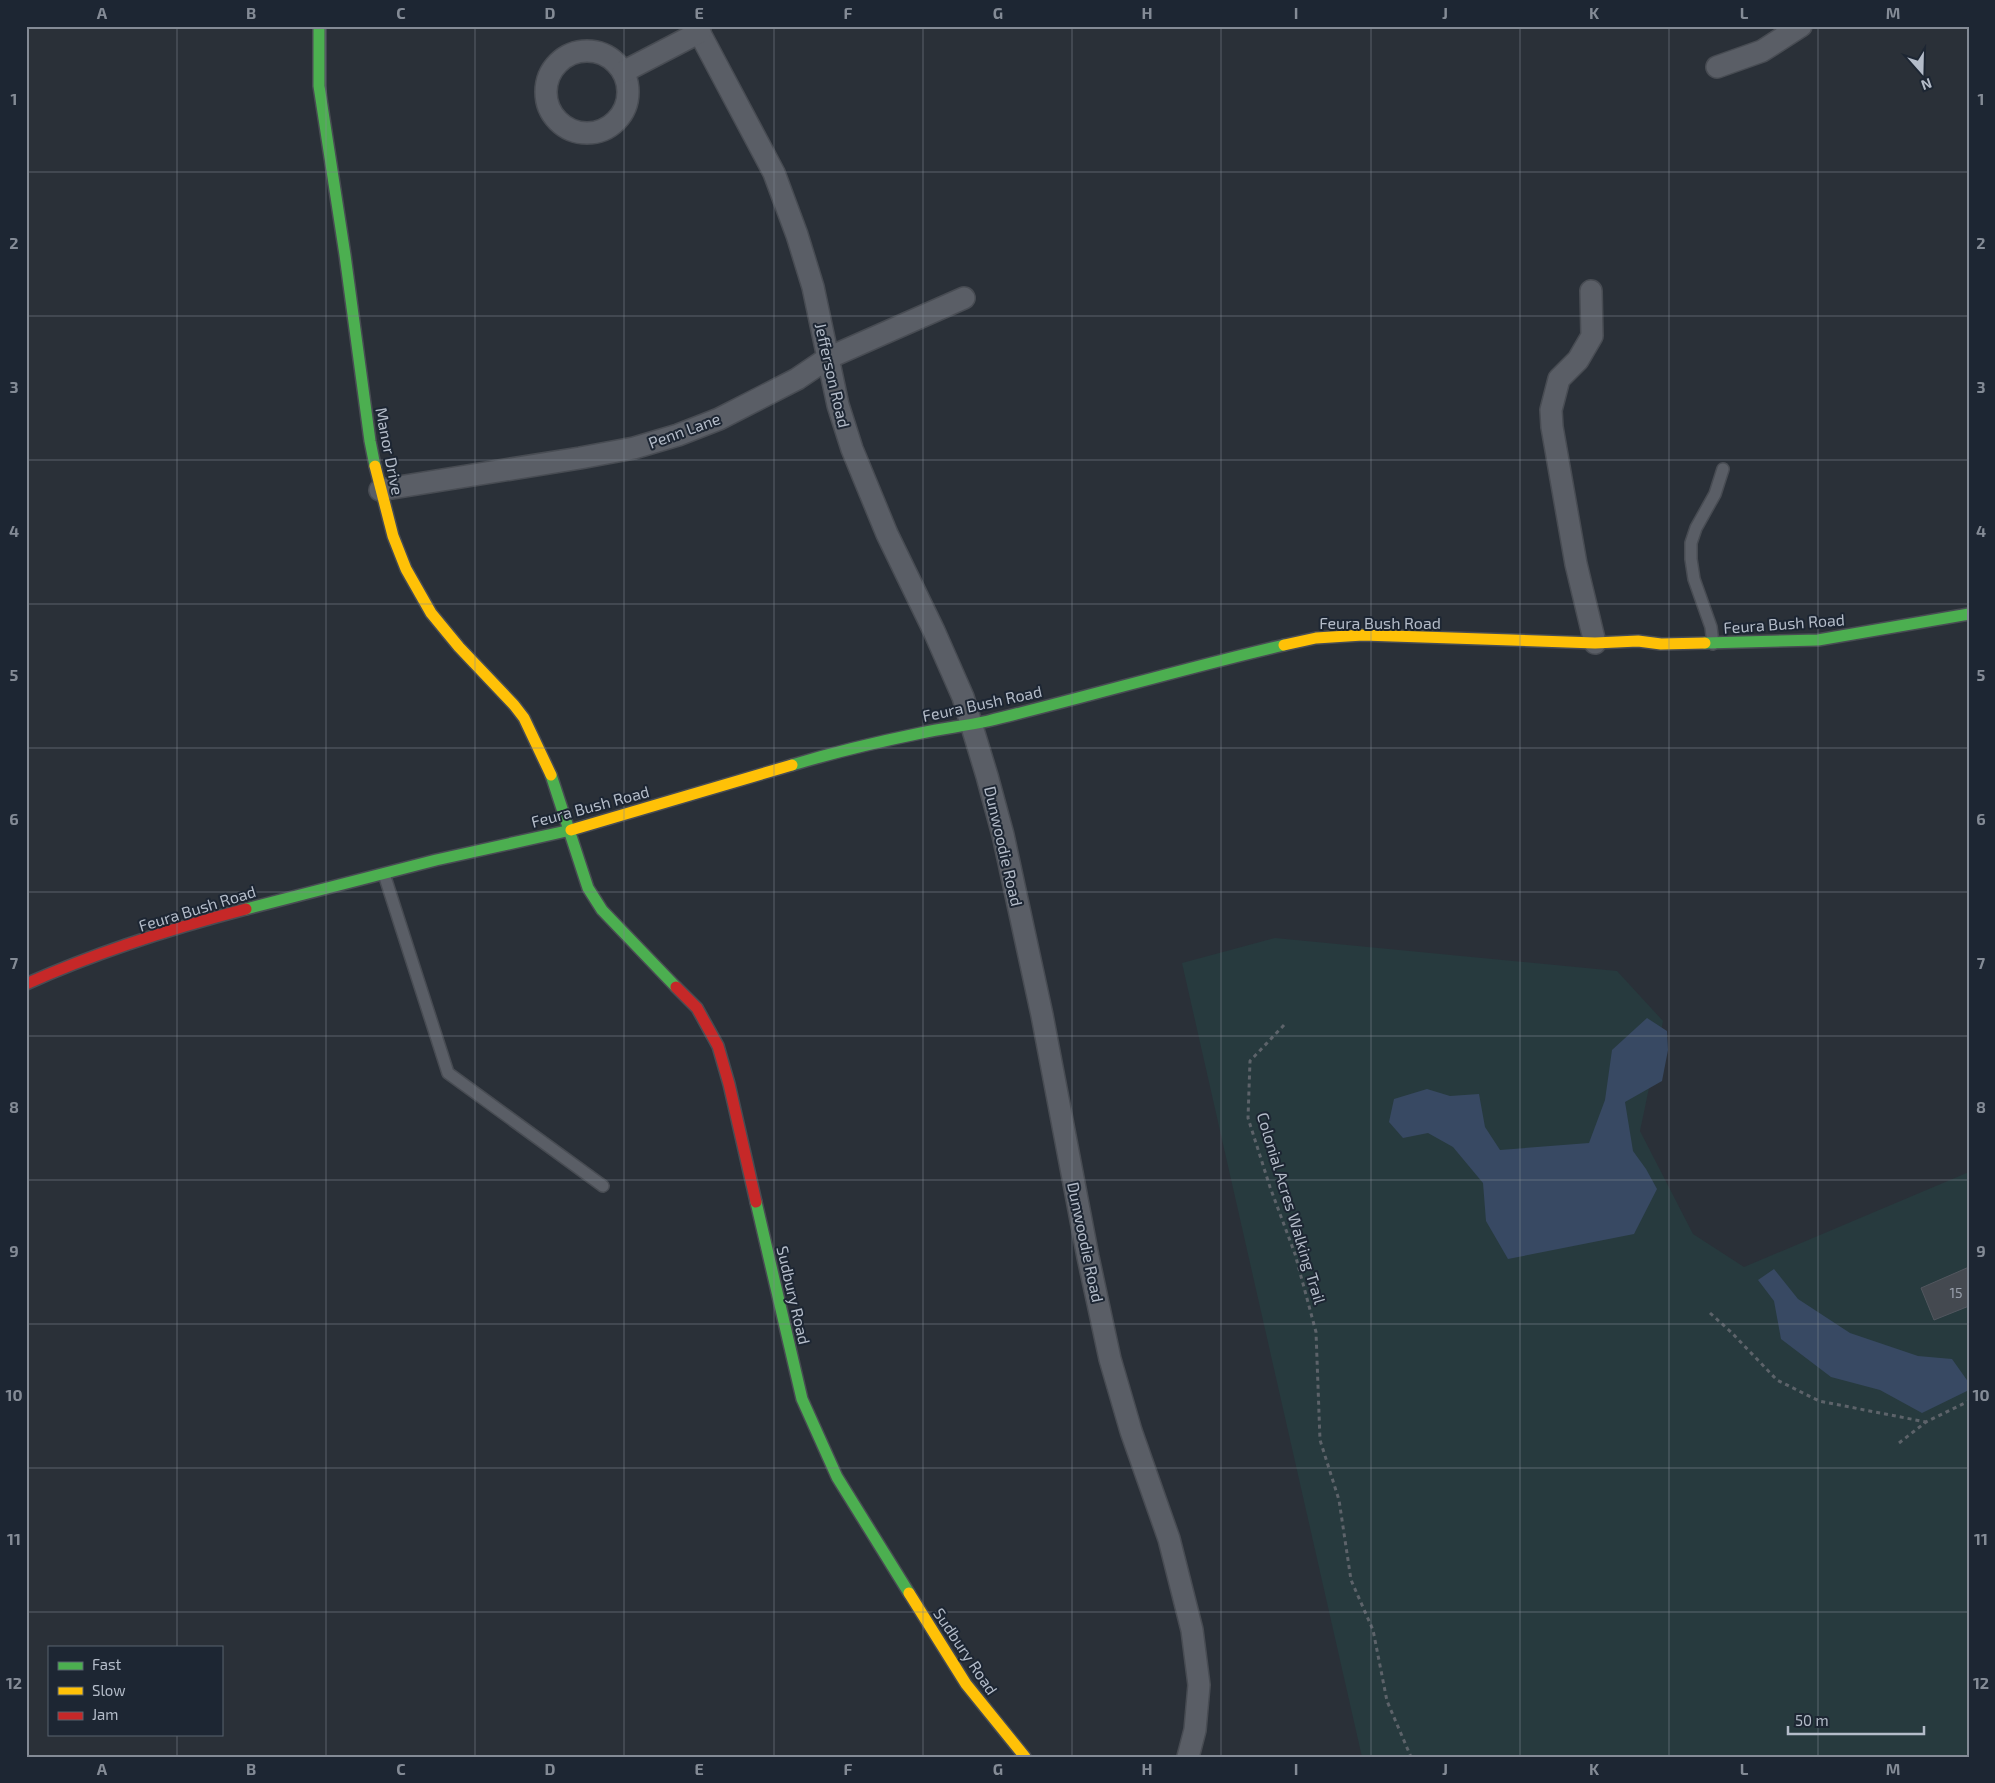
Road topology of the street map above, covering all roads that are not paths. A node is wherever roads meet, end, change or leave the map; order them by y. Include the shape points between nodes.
1 (319, 26) edge
2 (1801, 26) edge
3 (698, 29) edge
4 (1717, 67) dead end
5 (623, 72) dead end
6 (1591, 291) dead end
7 (964, 298) dead end
8 (828, 358) junction
9 (1723, 469) dead end
10 (380, 490) junction
11 (1969, 614) edge
12 (1595, 643) junction
13 (1712, 644) junction
14 (970, 725) junction
15 (568, 831) junction
16 (384, 874) junction
17 (27, 980) edge
18 (603, 1186) dead end
19 (1025, 1757) edge
20 (1188, 1757) edge

1 - 10 main road, Manor Drive via 319,86 370,441
2 - 4 street via 1762,52
3 - 5 street
3 - 8 street, Jefferson Road via 774,173 798,235
6 - 12 street via 1592,336 1578,360 1559,379 1551,410 1576,564
7 - 8 street, Penn Lane
8 - 10 street, Penn Lane via 797,379 719,419 634,448
8 - 14 street, Jefferson Road via 838,406 852,449 887,534 958,686
9 - 13 lane via 1691,543 1694,579 1711,627
10 - 15 main road, Manor Drive via 406,569 431,613 524,718 550,772
11 - 13 main road, Feura Bush Road via 1818,640
12 - 13 main road, Feura Bush Road
12 - 14 main road, Feura Bush Road via 1363,635 1316,638
14 - 15 main road, Feura Bush Road via 842,750
14 - 20 street, Dunwoodie Road via 1003,835 1110,1359 1169,1539 1192,1630 1199,1685 1195,1730
15 - 16 main road, Feura Bush Road
15 - 19 main road, Sudbury Road via 588,888 602,910 697,1008 718,1046 802,1399 837,1477 966,1684
16 - 17 main road, Feura Bush Road via 219,916
16 - 18 lane via 448,1073

